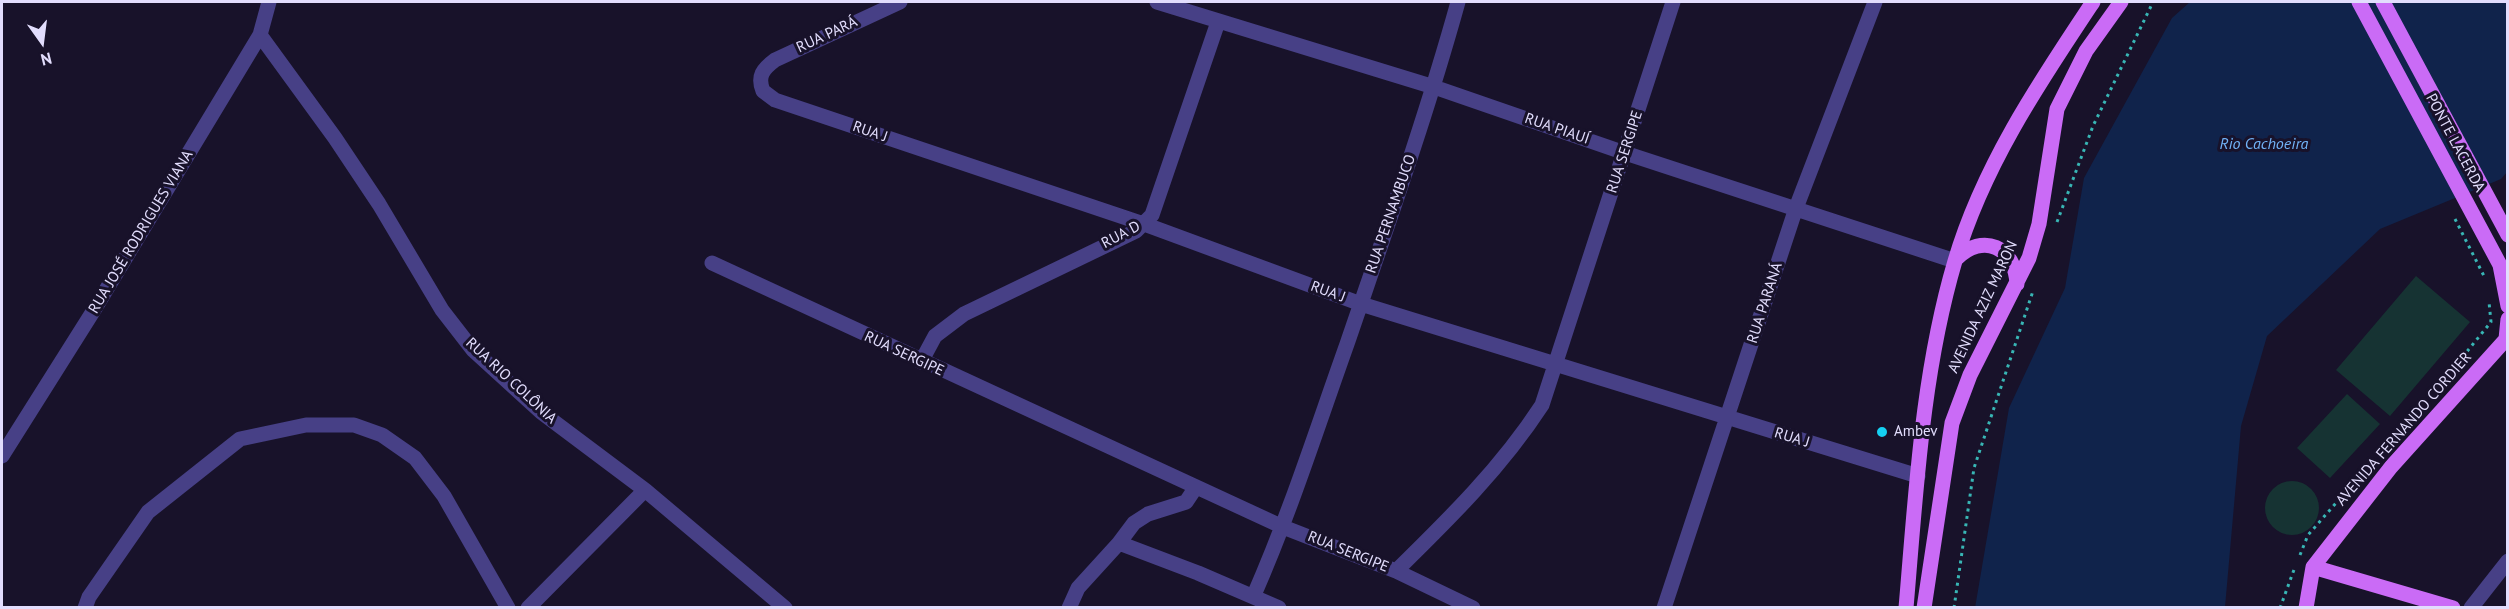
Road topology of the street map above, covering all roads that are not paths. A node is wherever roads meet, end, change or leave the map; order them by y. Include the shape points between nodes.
1 (268, 2) edge
2 (900, 2) edge
3 (1157, 2) edge
4 (1458, 2) edge
5 (1673, 2) edge
6 (1875, 2) edge
7 (2093, 2) edge
8 (2121, 2) edge
9 (2359, 2) edge
10 (2384, 2) edge
11 (1218, 22) junction
12 (260, 35) junction
13 (760, 76) joint
14 (1434, 87) junction
15 (1625, 153) junction
16 (1796, 208) junction
17 (1144, 224) junction
18 (2508, 235) edge
19 (1955, 261) junction
20 (712, 263) dead end
21 (2017, 284) junction
22 (1361, 304) junction
23 (2508, 306) edge
24 (2508, 319) edge
25 (2507, 338) edge
26 (921, 362) junction
27 (1557, 365) junction
28 (1727, 419) junction
29 (2, 456) edge
30 (1918, 476) junction
31 (1196, 487) junction
32 (645, 490) junction
33 (1283, 526) junction
34 (1119, 543) junction
35 (2508, 561) edge
36 (2313, 567) junction
37 (1396, 571) junction
38 (1254, 595) junction
39 (1445, 602) edge
40 (85, 608) edge
41 (508, 608) edge
42 (528, 608) edge
43 (785, 608) edge
44 (1069, 608) edge
45 (1279, 608) edge
46 (1473, 608) edge
47 (1664, 608) edge
48 (1906, 608) edge
49 (1924, 608) edge
50 (2306, 608) edge
51 (2453, 608) edge
52 (2471, 608) edge

1 - 12 street, RUA JOSÉ RODRIGUES VIANA
2 - 13 street, RUA PARÁ via 775,60
3 - 11 street, RUA PIAUÍ
4 - 14 street, RUA PERNAMBUCO
5 - 15 street, RUA SERGIPE
6 - 16 street, RUA PARANÁ
7 - 19 main road, AVENIDA AZIZ MARON via 2025,104 1982,191
8 - 21 main road, AVENIDA AZIZ MARON via 2086,51 2057,109 2039,224
9 - 23 main road, PONTE LACERDA via 2500,265
10 - 18 main road, PONTE LACERDA
11 - 14 street, RUA PIAUÍ
11 - 17 street, RUA D via 1152,215
12 - 29 street, RUA JOSÉ RODRIGUES VIANA
12 - 32 street, RUA RIO COLÔNIA via 335,138 442,310 473,350 541,412
13 - 17 street, RUA J via 763,91 775,100
14 - 15 street, RUA PIAUÍ
14 - 22 street, RUA PERNAMBUCO
15 - 16 street, RUA PIAUÍ
15 - 27 street, RUA SERGIPE
16 - 19 street, RUA PIAUÍ
16 - 28 street, RUA PARANÁ
17 - 22 street, RUA J
17 - 26 street, RUA D via 964,314 934,336
19 - 21 main road via 1964,251 1989,245 2011,259 2017,271
19 - 30 main road, AVENIDA AZIZ MARON via 1931,367
20 - 26 street, RUA SERGIPE
21 - 49 main road, AVENIDA AZIZ MARON via 1970,375 1952,423
22 - 27 street, RUA J
22 - 33 street, RUA PERNAMBUCO
24 - 25 main road
25 - 36 main road, AVENIDA FERNANDO CORDIER via 2391,467
26 - 31 street, RUA SERGIPE
27 - 28 street, RUA J
27 - 37 street, RUA SERGIPE via 1542,405 1520,439
28 - 30 street, RUA J
28 - 47 street, RUA PARANÁ
30 - 48 main road, AVENIDA AZIZ MARON
31 - 33 street, RUA SERGIPE
31 - 34 street via 1186,502 1148,514 1134,523
32 - 42 street
32 - 43 street, RUA RIO COLÔNIA
33 - 37 street, RUA SERGIPE
33 - 38 street, RUA PERNAMBUCO
34 - 38 street
34 - 44 street via 1078,588
35 - 52 street
36 - 50 main road, AVENIDA FERNANDO CORDIER
36 - 51 main road
37 - 39 street
38 - 45 street
39 - 46 street
40 - 41 street via 148,512 240,440 306,425 354,425 382,435 415,458 444,496

